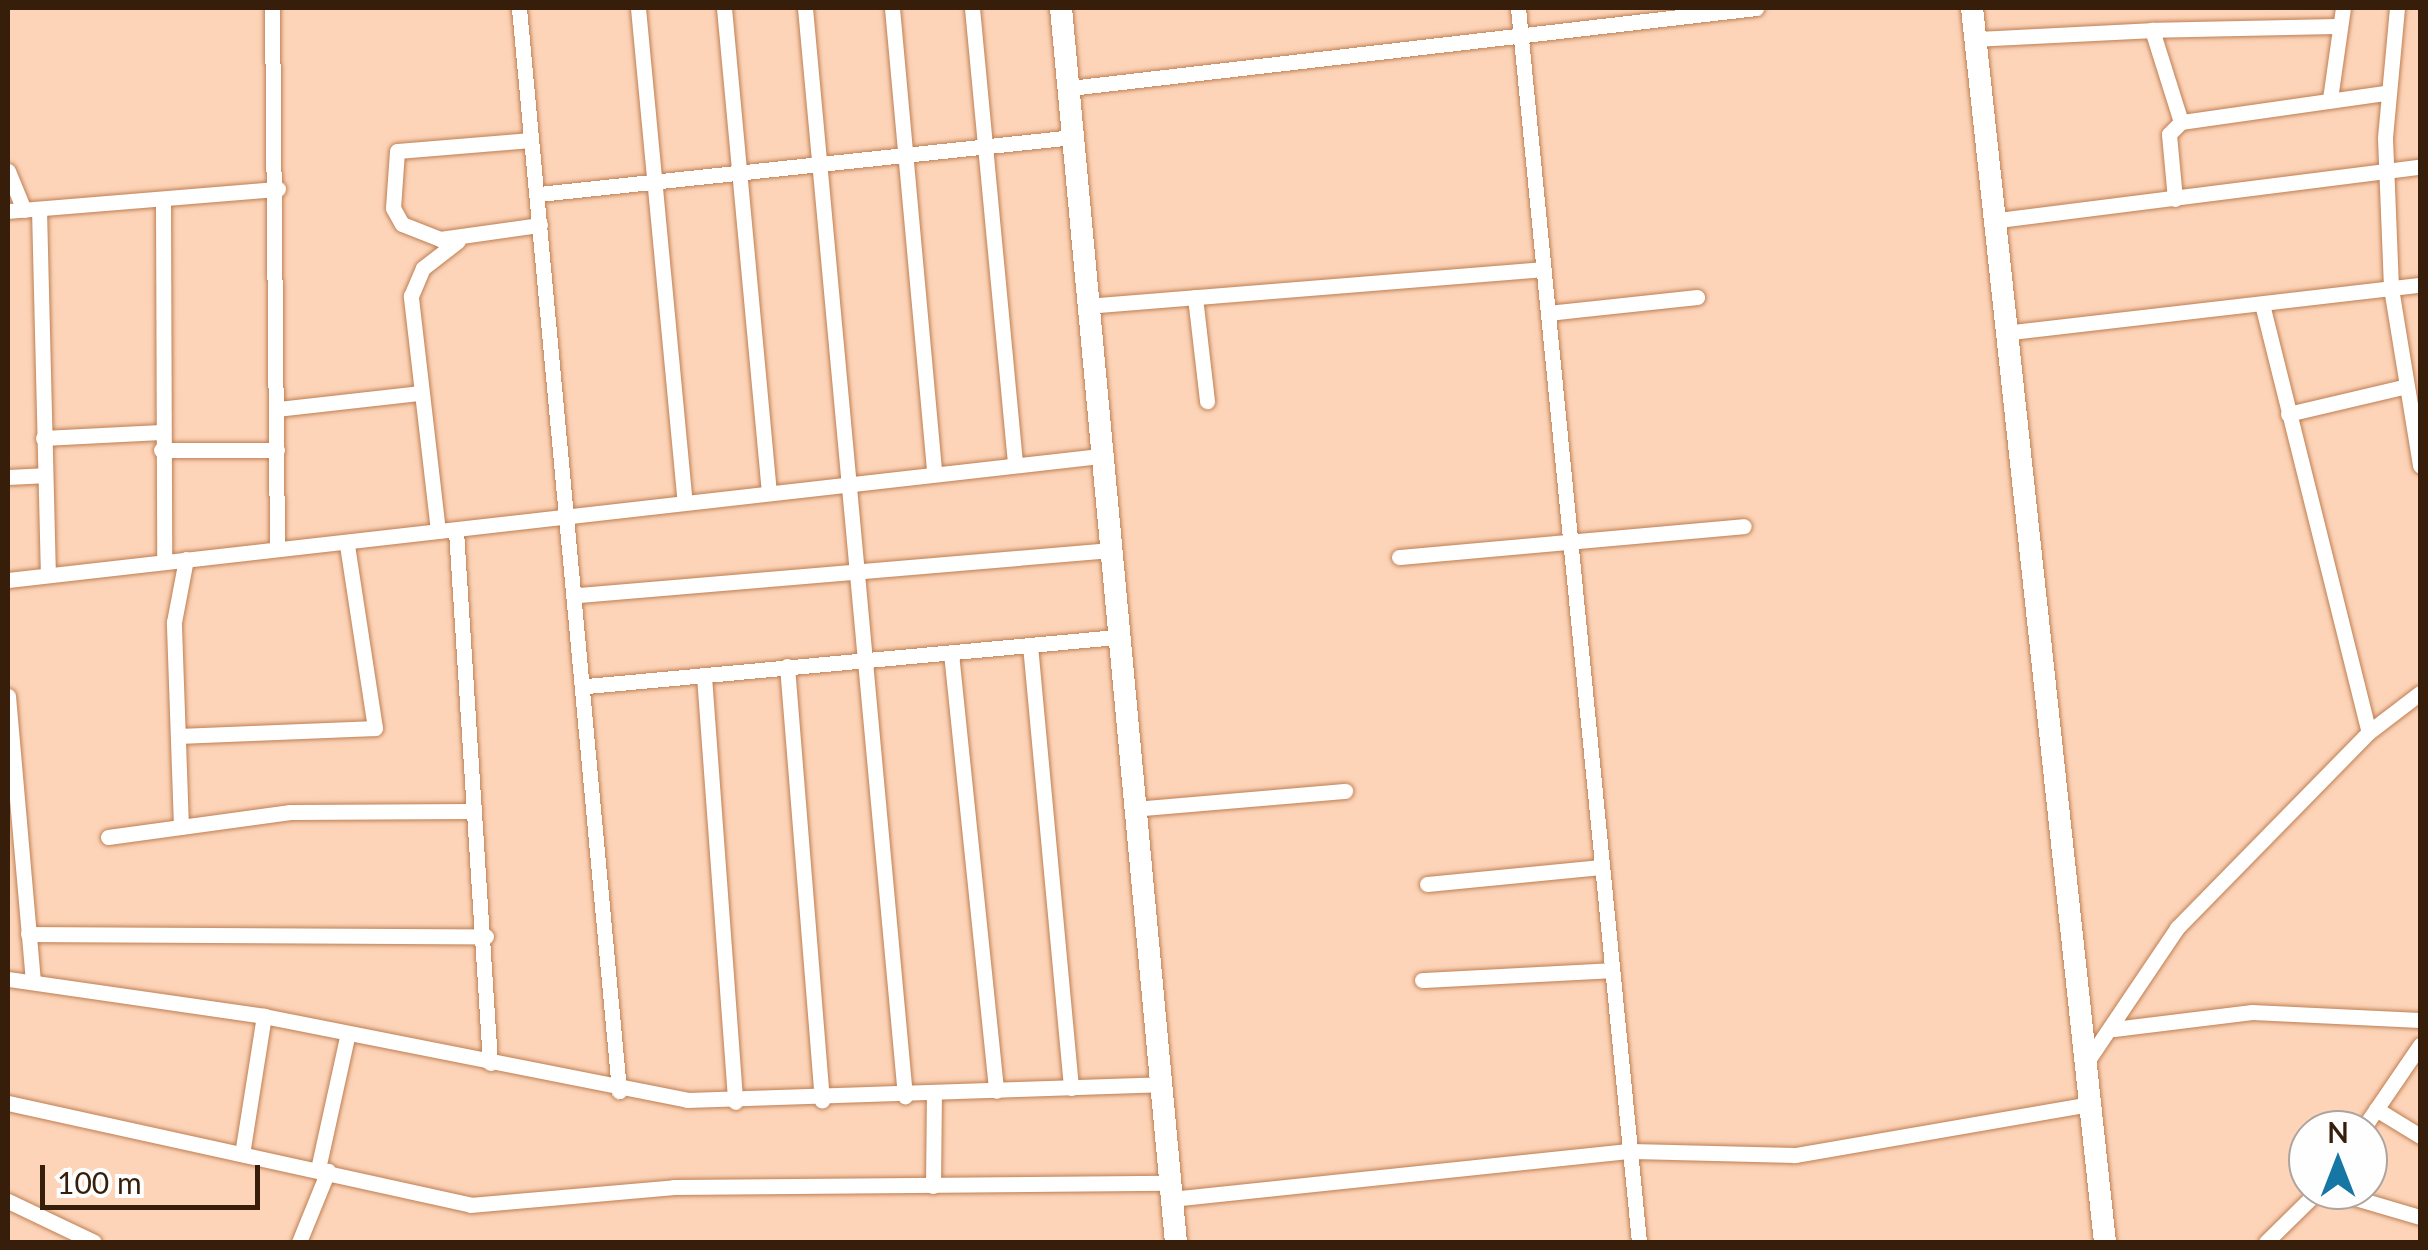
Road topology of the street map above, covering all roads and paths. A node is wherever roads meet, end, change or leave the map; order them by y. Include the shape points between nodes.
1 (272, 8) edge
2 (519, 8) edge
3 (638, 8) edge
4 (724, 8) edge
5 (805, 8) edge
6 (892, 8) edge
7 (972, 8) edge
8 (1061, 8) edge
9 (1518, 8) edge
10 (1756, 8) edge
11 (1972, 8) edge
12 (2343, 8) edge
13 (2397, 8) edge
14 (2340, 26) junction
15 (2152, 30) junction
16 (1521, 35) junction
17 (1975, 39) junction
18 (1070, 88) junction
19 (2386, 92) junction
20 (2330, 99) junction
21 (2181, 122) junction
22 (1074, 137) junction
23 (531, 140) junction
24 (988, 148) junction
25 (902, 160) junction
26 (821, 168) junction
27 (2420, 168) edge
28 (8, 171) edge
29 (2386, 171) junction
30 (740, 180) junction
31 (656, 186) junction
32 (278, 189) junction
33 (539, 194) junction
34 (2174, 199) junction
35 (163, 202) junction
36 (23, 210) edge
37 (1998, 220) junction
38 (540, 224) junction
39 (458, 241) junction
40 (1542, 269) junction
41 (2420, 285) edge
42 (2391, 288) junction
43 (1196, 297) junction
44 (1697, 297) dead end
45 (2262, 304) junction
46 (1086, 306) junction
47 (1548, 313) junction
48 (2012, 332) junction
49 (2403, 387) junction
50 (420, 394) junction
51 (1206, 402) dead end
52 (276, 409) junction
53 (2288, 414) junction
54 (161, 432) junction
55 (44, 438) junction
56 (161, 450) junction
57 (276, 450) junction
58 (1100, 456) junction
59 (1015, 464) junction
60 (2420, 466) edge
61 (934, 473) junction
62 (44, 475) junction
63 (8, 477) edge
64 (852, 482) junction
65 (769, 492) junction
66 (684, 502) junction
67 (572, 516) junction
68 (1744, 526) dead end
69 (456, 531) junction
70 (438, 532) junction
71 (1567, 542) junction
72 (347, 544) junction
73 (276, 549) junction
74 (1111, 550) junction
75 (1399, 556) dead end
76 (186, 559) junction
77 (164, 561) junction
78 (858, 570) junction
79 (48, 576) junction
80 (8, 580) edge
81 (579, 596) junction
82 (1116, 637) junction
83 (1030, 646) junction
84 (951, 653) junction
85 (864, 661) junction
86 (788, 666) junction
87 (704, 676) junction
88 (586, 686) junction
89 (2420, 692) edge
90 (8, 696) edge
91 (8, 704) edge
92 (2369, 732) junction
93 (178, 736) junction
94 (1345, 791) dead end
95 (1133, 809) junction
96 (472, 811) junction
97 (182, 828) junction
98 (108, 838) dead end
99 (1601, 867) junction
100 (1427, 884) dead end
101 (28, 934) junction
102 (486, 936) junction
103 (1612, 970) junction
104 (8, 979) edge
105 (34, 980) junction
106 (1422, 980) dead end
107 (264, 1016) junction
108 (2420, 1020) edge
109 (2114, 1029) junction
110 (347, 1037) junction
111 (2420, 1045) edge
112 (2086, 1063) junction
113 (490, 1064) junction
114 (1160, 1084) junction
115 (1071, 1088) junction
116 (619, 1092) junction
117 (996, 1092) junction
118 (934, 1094) junction
119 (905, 1096) junction
120 (735, 1102) junction
121 (822, 1102) junction
122 (8, 1103) edge
123 (2090, 1104) junction
124 (2376, 1109) joint
125 (2420, 1136) edge
126 (242, 1148) junction
127 (1631, 1151) junction
128 (323, 1170) junction
129 (933, 1186) junction
130 (1170, 1191) junction
131 (8, 1201) edge
132 (2388, 1208) edge
133 (2299, 1210) edge
134 (2420, 1218) edge
135 (94, 1242) edge
136 (299, 1242) edge
137 (1176, 1242) edge
138 (1639, 1242) edge
139 (2105, 1242) edge
140 (2266, 1242) edge

1 - 32 street
2 - 23 street
3 - 31 street
4 - 30 street
5 - 26 street
6 - 25 street
7 - 24 street
8 - 18 street
9 - 16 street
10 - 16 street
11 - 17 street
12 - 14 street
13 - 19 street
14 - 15 street
14 - 20 street
15 - 17 street
15 - 21 street
16 - 18 street
16 - 40 street
17 - 37 street
18 - 22 street
19 - 20 street
19 - 29 street
20 - 21 street
21 - 34 street via 2169,134
22 - 24 street
22 - 46 street
23 - 33 street
23 - 39 street via 394,154 397,219
24 - 25 street
24 - 59 street
25 - 26 street
25 - 61 street
26 - 30 street
26 - 64 street
27 - 29 street
28 - 36 street
29 - 34 street
29 - 42 street
30 - 31 street
30 - 65 street
31 - 33 street
31 - 66 street
32 - 35 street
32 - 52 street
33 - 38 street
34 - 37 street
35 - 36 street
35 - 54 street
36 - 55 street
37 - 48 street
38 - 39 street
38 - 67 street
39 - 50 street via 423,268 411,296
40 - 43 street
40 - 47 street
41 - 42 street
42 - 45 street
42 - 49 street
43 - 46 street
43 - 51 street
44 - 47 street
45 - 48 street
45 - 53 street
46 - 58 street
47 - 71 street
48 - 112 street
49 - 53 street
49 - 60 street
50 - 52 street
50 - 70 street
52 - 57 street
53 - 92 street
54 - 55 street
54 - 56 street
55 - 62 street
56 - 57 street
56 - 77 street
57 - 73 street
58 - 59 street
58 - 74 street
59 - 61 street
61 - 64 street
62 - 63 street
62 - 79 street
64 - 65 street
64 - 78 street
65 - 66 street
66 - 67 street
67 - 69 street
67 - 81 street
68 - 71 street
69 - 70 street
69 - 96 street
70 - 72 street
71 - 75 street
71 - 99 street
72 - 73 street
72 - 93 street via 375,728
73 - 76 street
74 - 78 street
74 - 82 street
76 - 77 street
76 - 93 street via 175,602
77 - 79 street
78 - 81 street
78 - 85 street
79 - 80 street
81 - 88 street
82 - 83 street
82 - 95 street
83 - 84 street
83 - 115 street
84 - 85 street
84 - 117 street
85 - 86 street
85 - 119 street
86 - 87 street
86 - 121 street
87 - 88 street
87 - 120 street
88 - 116 street
89 - 92 street
90 - 91 street
91 - 101 street
92 - 109 street via 2177,928
93 - 97 street
94 - 95 street
95 - 114 street
96 - 97 street via 290,812
96 - 102 street
97 - 98 street
99 - 100 street
99 - 103 street
101 - 102 street
101 - 105 street
102 - 113 street
103 - 106 street
103 - 127 street
104 - 105 street
105 - 107 street
107 - 110 street
107 - 126 street
108 - 109 street via 2252,1012
109 - 112 street
110 - 113 street
110 - 128 street
111 - 124 street
112 - 123 street
113 - 116 street
114 - 115 street
114 - 130 street
115 - 117 street
116 - 120 street
117 - 118 street
118 - 119 street
118 - 129 street
119 - 121 street
120 - 121 street
122 - 126 street
123 - 127 street via 1795,1155
123 - 139 street
124 - 125 street
126 - 128 street
127 - 130 street
127 - 138 street
128 - 129 street via 470,1205 652,1188
128 - 136 street
129 - 130 street
130 - 137 street
131 - 135 street
132 - 134 street
133 - 140 street

